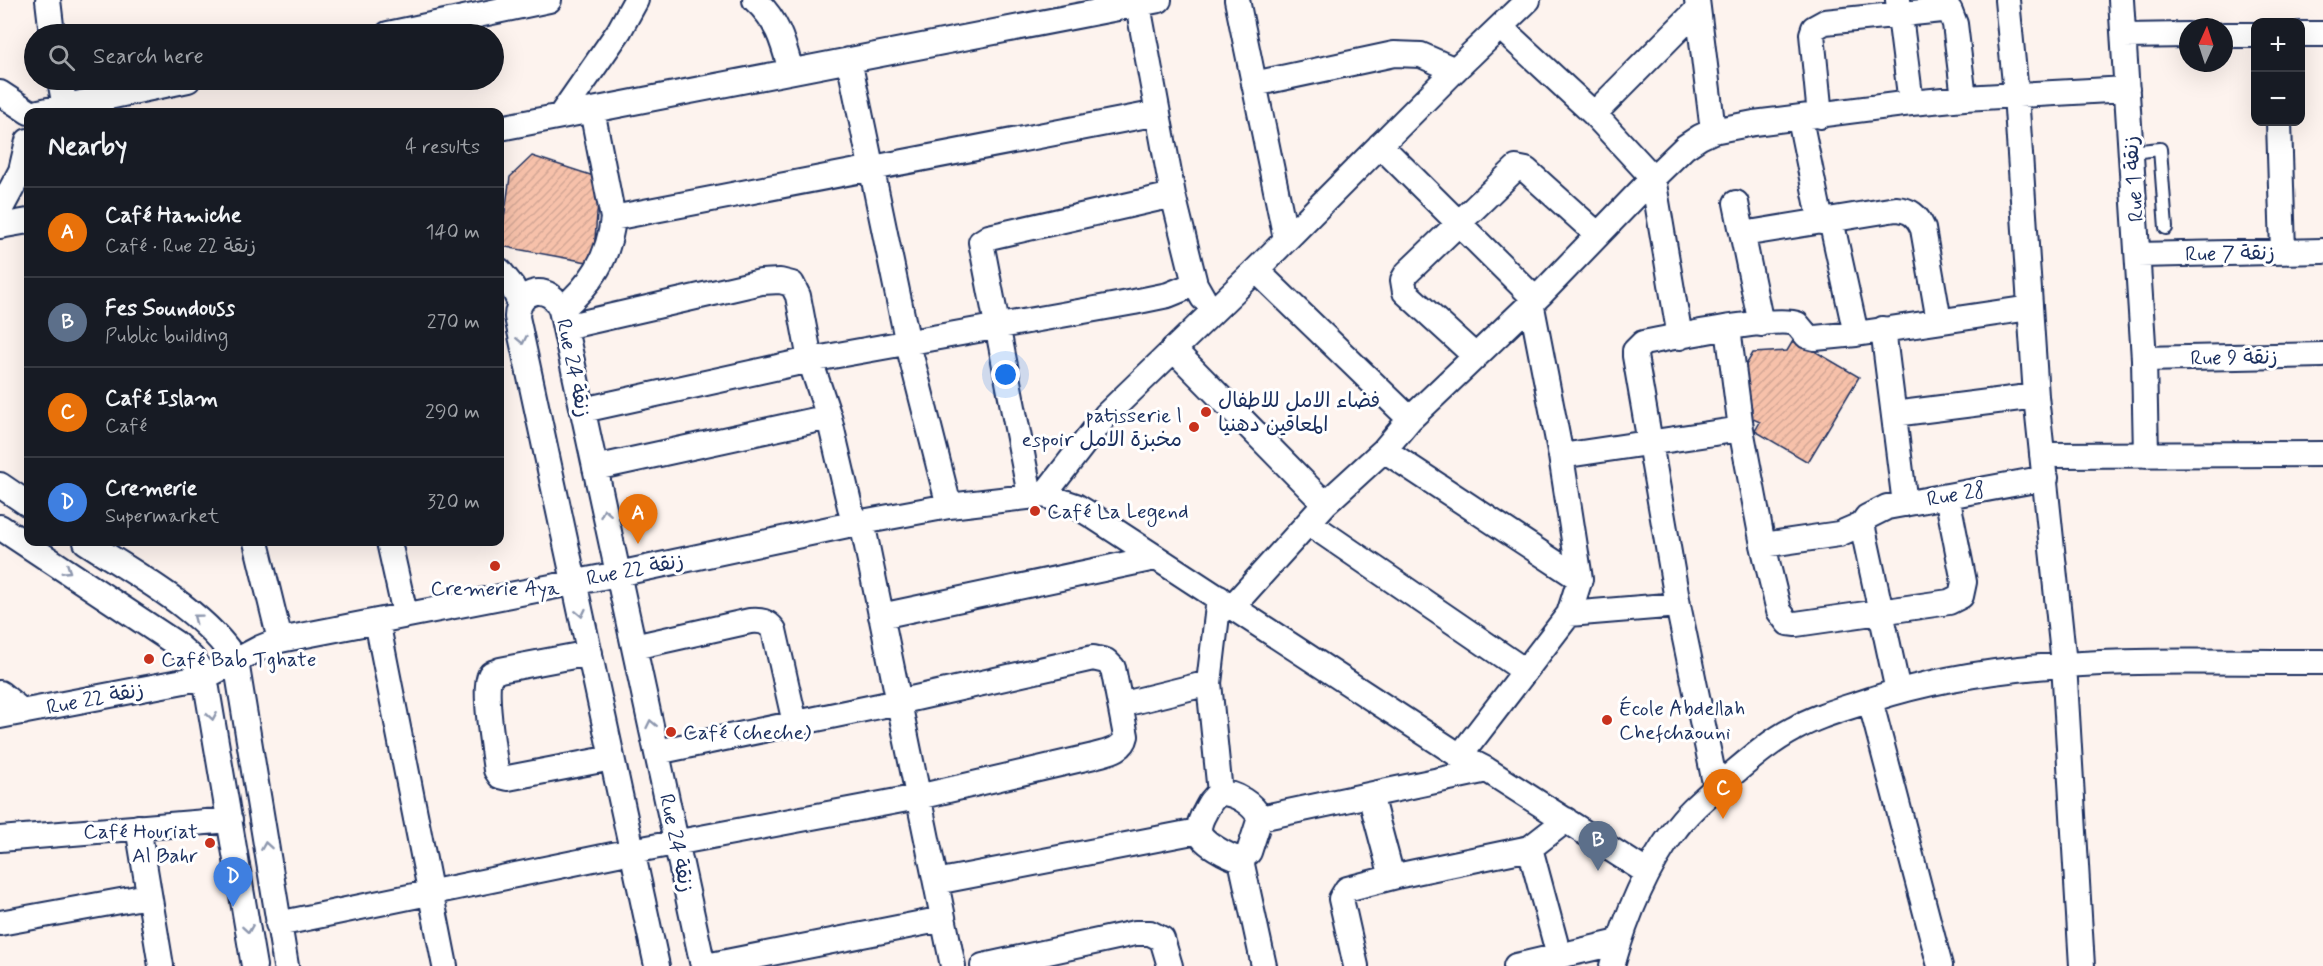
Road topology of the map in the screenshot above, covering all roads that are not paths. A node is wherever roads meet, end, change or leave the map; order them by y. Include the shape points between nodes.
1 (48, 0) edge
2 (549, 0) edge
3 (636, 0) edge
4 (755, 0) edge
5 (1237, 0) edge
6 (1528, 0) edge
7 (2007, 0) edge
8 (2121, 0) edge
9 (1148, 2) edge
10 (1697, 2) edge
11 (1899, 7) edge
12 (469, 8) edge
13 (51, 24) edge
14 (419, 24) edge
15 (1500, 27) junction
16 (2305, 34) edge
17 (2323, 34) edge
18 (2179, 35) edge
19 (2233, 35) edge
20 (2251, 35) edge
21 (2124, 36) junction
22 (849, 60) junction
23 (1455, 70) junction
24 (791, 71) junction
25 (1254, 84) junction
26 (2127, 89) junction
27 (62, 90) edge
28 (142, 90) edge
29 (0, 93) edge
30 (2016, 94) junction
31 (1964, 98) junction
32 (1911, 103) junction
33 (65, 107) junction
34 (60, 108) edge
35 (24, 109) edge
36 (592, 110) junction
37 (1158, 113) junction
38 (1594, 114) junction
39 (560, 116) junction
40 (1810, 117) junction
41 (2279, 126) edge
42 (504, 127) edge
43 (1713, 131) junction
44 (1380, 145) junction
45 (2131, 152) junction
46 (24, 158) edge
47 (872, 170) junction
48 (1653, 178) junction
49 (1173, 195) junction
50 (1736, 203) dead end
51 (0, 210) edge
52 (613, 218) junction
53 (1826, 221) junction
54 (24, 222) edge
55 (1459, 224) junction
56 (0, 226) edge
57 (2166, 228) dead end
58 (1743, 234) junction
59 (1598, 235) junction
60 (1286, 239) junction
61 (2283, 251) junction
62 (2323, 251) edge
63 (2138, 255) junction
64 (1256, 270) junction
65 (504, 276) edge
66 (1195, 284) junction
67 (1533, 300) junction
68 (520, 303) junction
69 (2030, 308) junction
70 (1212, 313) junction
71 (563, 318) junction
72 (1939, 321) junction
73 (1761, 324) junction
74 (997, 327) junction
75 (1728, 328) junction
76 (1883, 329) junction
77 (1856, 334) junction
78 (1680, 337) junction
79 (908, 344) junction
80 (1173, 349) junction
81 (2323, 355) edge
82 (1475, 356) junction
83 (2144, 359) junction
84 (810, 360) junction
85 (2036, 396) junction
86 (583, 410) junction
87 (1894, 414) junction
88 (830, 417) junction
89 (1410, 419) junction
90 (1741, 429) junction
91 (1648, 442) junction
92 (1384, 450) junction
93 (2323, 454) edge
94 (2146, 455) junction
95 (1561, 456) junction
96 (2044, 466) junction
97 (595, 468) junction
98 (0, 485) edge
99 (1037, 495) junction
100 (1947, 496) junction
101 (24, 501) edge
102 (1325, 504) junction
103 (1905, 504) junction
104 (949, 506) junction
105 (1865, 520) junction
106 (858, 523) junction
107 (1309, 523) junction
108 (0, 527) edge
109 (24, 543) edge
110 (1763, 545) junction
111 (29, 546) edge
112 (92, 546) edge
113 (257, 546) edge
114 (390, 546) edge
115 (1155, 558) junction
116 (618, 574) junction
117 (1580, 579) junction
118 (574, 581) junction
119 (1225, 603) junction
120 (1678, 605) junction
121 (1881, 611) junction
122 (405, 614) junction
123 (1569, 614) junction
124 (881, 616) junction
125 (377, 621) junction
126 (280, 640) junction
127 (634, 647) junction
128 (590, 653) junction
129 (236, 661) junction
130 (2323, 662) edge
131 (2064, 664) junction
132 (1525, 671) junction
133 (205, 677) junction
134 (1209, 683) junction
135 (1898, 691) junction
136 (0, 693) edge
137 (1870, 700) junction
138 (898, 702) junction
139 (1120, 705) junction
140 (12, 714) edge
141 (795, 723) junction
142 (657, 752) junction
143 (1460, 756) junction
144 (612, 758) junction
145 (1487, 770) junction
146 (1716, 788) junction
147 (1220, 793) junction
148 (1370, 795) junction
149 (918, 797) junction
150 (1260, 818) junction
151 (230, 820) junction
152 (1566, 820) junction
153 (138, 827) junction
154 (1198, 831) junction
155 (0, 839) edge
156 (676, 842) junction
157 (1530, 848) junction
158 (632, 851) junction
159 (1240, 860) junction
160 (1648, 873) junction
161 (1392, 877) junction
162 (936, 882) junction
163 (430, 891) junction
164 (148, 896) junction
165 (943, 919) junction
166 (0, 923) edge
167 (278, 924) junction
168 (1619, 942) junction
169 (812, 956) edge
170 (1559, 956) junction
171 (161, 966) edge
172 (254, 966) edge
173 (286, 966) edge
174 (445, 966) edge
175 (657, 966) edge
176 (705, 966) edge
177 (953, 966) edge
178 (983, 966) edge
179 (1170, 966) edge
180 (1264, 966) edge
181 (1356, 966) edge
182 (1516, 966) edge
183 (1612, 966) edge
184 (1940, 966) edge
185 (2082, 966) edge

1 - 13 street
2 - 12 street
3 - 39 street
4 - 24 street via 769,13 783,41
5 - 25 street
6 - 15 street
7 - 30 street
8 - 21 street, Rue 1 زنقة
9 - 22 street
9 - 37 street
10 - 38 street
10 - 43 street
11 - 31 street via 1947,10 1953,14
11 - 32 street
11 - 40 street via 1825,22 1814,28
12 - 14 street
15 - 23 street
15 - 38 street
16 - 17 street
18 - 21 street
19 - 20 street
21 - 26 street, Rue 1 زنقة
22 - 24 street
22 - 47 street
23 - 25 street via 1421,55 1394,54
23 - 44 street
24 - 36 street
25 - 60 street
26 - 30 street
26 - 45 street, Rue 1 زنقة
27 - 33 street
28 - 33 street
29 - 35 street
30 - 31 street
30 - 69 street
31 - 32 street
32 - 40 street
33 - 34 street
36 - 39 street
36 - 52 street
37 - 47 street
37 - 49 street
38 - 48 street
39 - 42 street
40 - 43 street
40 - 53 street
41 - 61 street
43 - 48 street via 1685,147
44 - 55 street
44 - 60 street
45 - 57 lane via 2160,149
45 - 63 street, Rue 1 زنقة
46 - 51 street
47 - 52 street
47 - 79 street
48 - 59 street
48 - 78 street
49 - 66 street
49 - 74 street via 983,239 980,247
50 - 58 street
52 - 71 street via 612,236 596,273
53 - 58 street
53 - 72 street via 1896,209 1914,214 1923,229
53 - 77 street
54 - 56 street
55 - 59 street via 1514,169 1521,168
55 - 67 street
55 - 82 street via 1407,273 1403,287
58 - 73 street
59 - 67 street
60 - 64 street
61 - 62 street, Rue 7 زنقة
61 - 63 street, Rue 7 زنقة
63 - 83 street, Rue 1 زنقة
64 - 70 street
64 - 89 street
65 - 68 street
66 - 70 street
66 - 74 street via 1168,295
67 - 82 street
67 - 95 street
68 - 71 street, Rue 24 زنقة via 534,292 552,295
68 -> 118 street via 518,317
69 - 72 street
69 - 85 street
70 - 80 street
71 - 84 street via 780,281 792,284 798,296
71 - 86 street, Rue 24 زنقة
72 - 76 street
73 - 75 street
73 - 77 street via 1792,321 1811,338
74 - 79 street
74 - 99 street
75 - 78 street
75 - 90 street
76 - 77 street
76 - 87 street
78 - 91 street via 1642,343 1635,351
79 - 84 street
79 - 104 street
80 - 99 street via 1106,415
80 - 102 street
81 - 83 street, Rue 9 زنقة
82 - 89 street
83 - 94 street, Rue 1 زنقة
84 - 86 street
84 - 88 street
85 - 87 street
85 - 96 street
86 - 97 street, Rue 24 زنقة
87 - 103 street
88 - 97 street
88 - 106 street
89 - 92 street
90 - 91 street
90 - 110 street
91 - 95 street
91 - 120 street
92 - 102 street
92 - 117 street
93 - 94 street, Rue 28
94 - 96 street, Rue 28
95 - 117 street
96 - 100 street, Rue 28
96 - 131 street
116 -> 97 street, Rue 24 زنقة
98 - 101 street
99 - 104 street, Rue 22 زنقة
99 - 115 street via 1076,506
100 - 103 street, Rue 28
100 - 121 street via 1964,582 1961,596 1949,602
102 - 107 street
103 - 105 street, Rue 28 via 1887,507
104 - 106 street, Rue 22 زنقة
105 - 110 street, Rue 28 via 1839,534
105 - 121 street
106 - 116 street, Rue 22 زنقة
106 - 124 street
107 - 119 street
107 - 132 street
108 -> 109 street
110 - 121 street via 1779,611 1788,623
111 -> 133 street via 175,643
129 -> 112 street via 208,627
113 - 126 street
114 - 122 street
115 - 119 street
115 - 124 street
116 - 118 street, Rue 22 زنقة
116 - 127 street, Rue 24 زنقة
117 - 123 street
118 - 122 street, Rue 22 زنقة
118 -> 128 street
119 - 134 street
119 - 143 street
120 - 123 street
120 - 146 street
121 - 135 street
122 - 125 street, Rue 22 زنقة
123 - 132 street
124 - 138 street
125 - 126 street, Rue 22 زنقة
125 - 163 street
126 - 129 street, Rue 22 زنقة
127 - 141 street via 763,621 774,630
142 -> 127 street, Rue 24 زنقة
128 - 144 street
128 - 144 street via 491,674 488,704 496,770 508,778
129 - 133 street, Rue 22 زنقة
167 -> 129 street
130 - 131 street
131 - 135 street
131 - 185 street
132 - 143 street
133 - 140 street, Rue 22 زنقة
133 -> 151 street
134 - 139 street
134 - 147 street
135 - 137 street
136 - 140 street
137 - 146 street via 1792,729
137 - 184 street
138 - 139 street via 1093,658 1107,661 1113,668
138 - 141 street
138 - 149 street
139 - 149 street via 1126,736 1119,748
141 - 142 street
142 - 156 street, Rue 24 زنقة
143 - 145 street
144 - 158 street
145 - 148 street
145 - 152 street
146 - 160 street via 1672,832
147 - 150 street via 1248,804
147 - 154 street via 1209,804
148 - 150 street
148 - 161 street
149 - 156 street
149 - 162 street
150 - 159 street via 1249,852
151 - 153 street
151 -> 172 street
152 - 157 street
152 - 160 street
153 - 155 street
153 - 164 street
154 - 159 street via 1208,843
154 - 162 street
156 - 158 street
156 - 176 street, Rue 24 زنقة
157 - 161 street
157 - 170 street
158 - 163 street
158 - 175 street
159 - 180 street
160 - 168 street
161 - 181 street via 1343,893 1342,905
162 - 165 street
163 - 167 street
163 - 174 street
164 - 166 street
164 - 171 street
165 - 169 street
165 - 177 street
167 - 173 street
168 - 170 street
168 - 183 street
169 - 176 street
170 - 182 street
178 - 179 street via 1135,933 1150,933 1162,939

